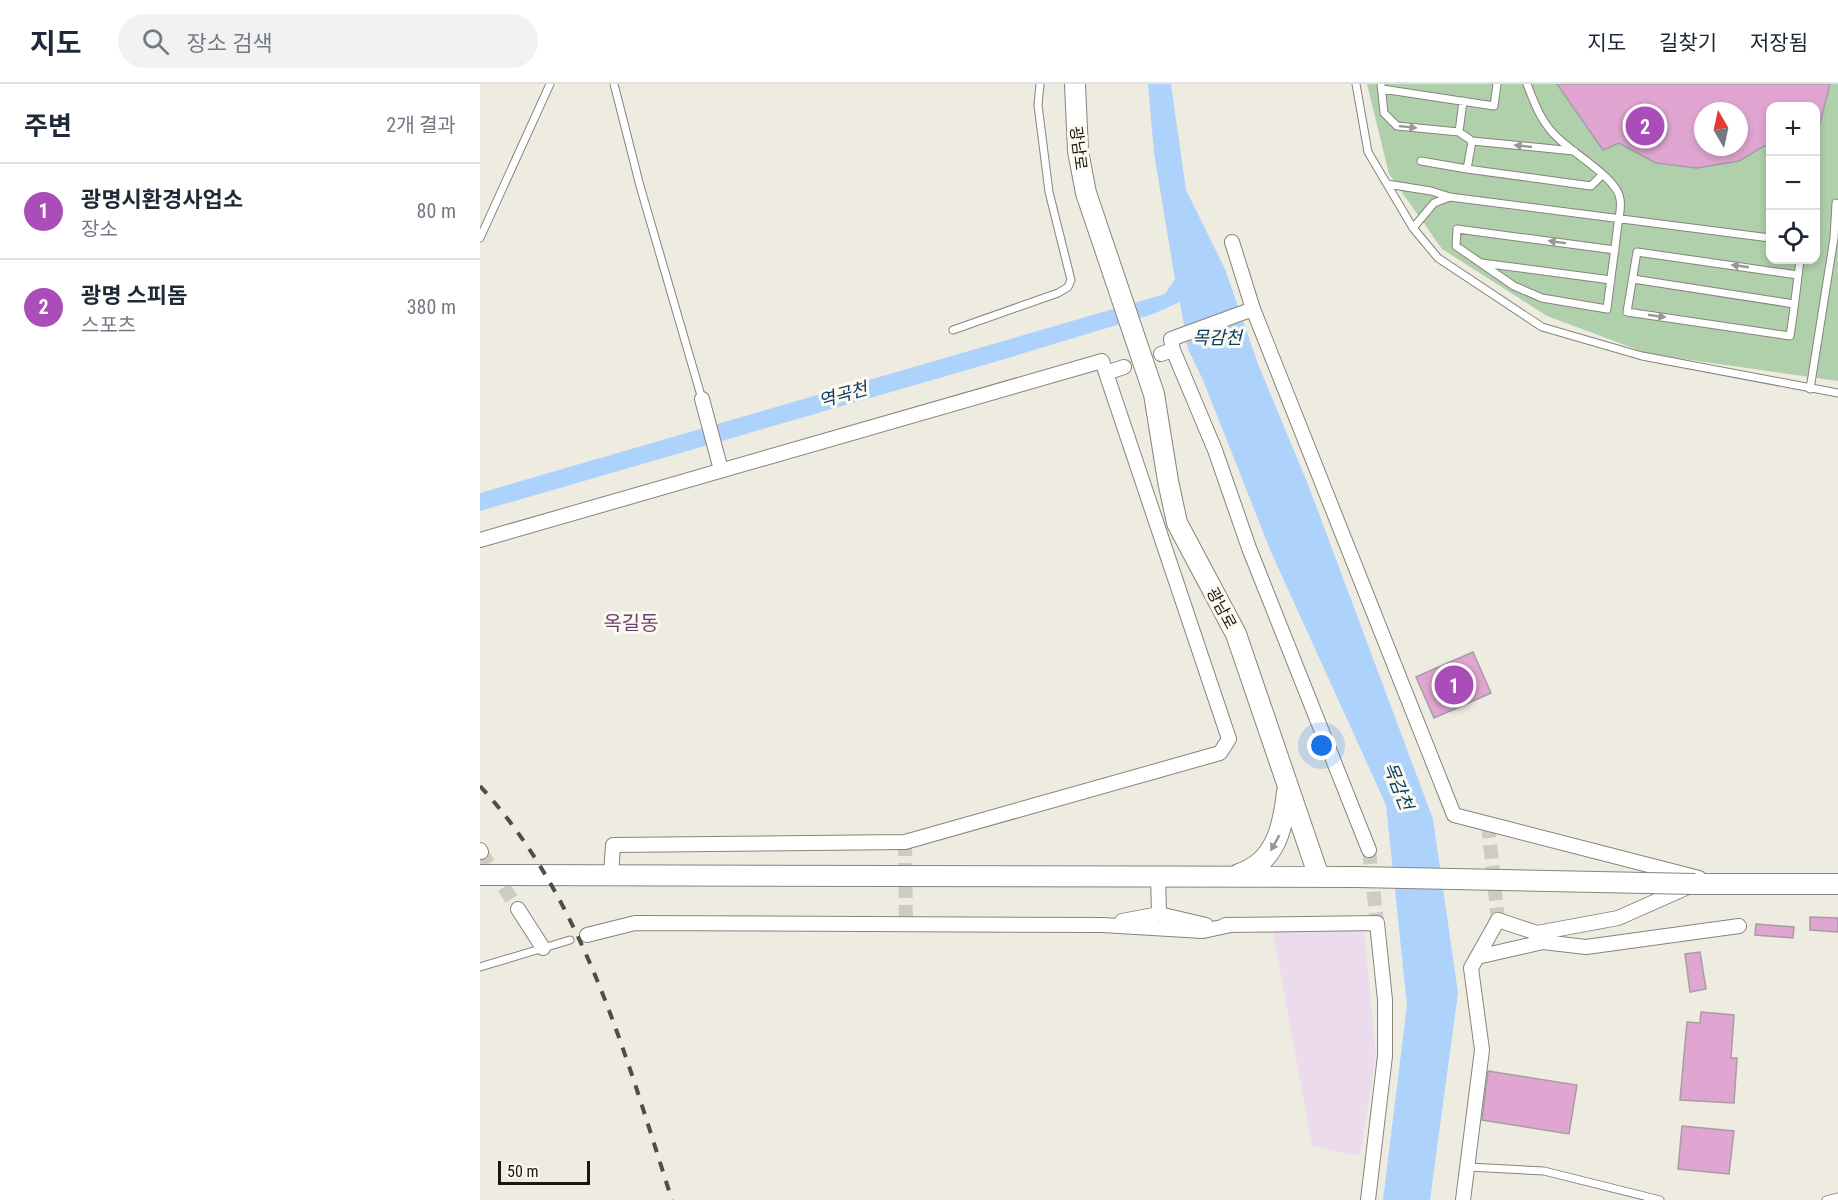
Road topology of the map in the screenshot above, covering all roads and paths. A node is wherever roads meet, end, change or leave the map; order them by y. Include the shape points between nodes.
1 (550, 84) edge
2 (614, 84) edge
3 (1040, 84) edge
4 (1075, 84) edge
5 (1356, 84) edge
6 (1497, 84) edge
7 (1527, 84) edge
8 (1382, 86) edge
9 (1463, 101) junction
10 (1459, 132) junction
11 (1472, 141) junction
12 (1574, 151) junction
13 (1421, 161) dead end
14 (1467, 169) junction
15 (1602, 175) junction
16 (1387, 184) junction
17 (1450, 196) junction
18 (1836, 202) dead end
19 (1619, 218) junction
20 (1413, 228) junction
21 (1766, 237) edge
22 (480, 238) edge
23 (1232, 242) dead end
24 (1615, 250) junction
25 (1480, 263) junction
26 (1799, 264) edge
27 (1798, 275) junction
28 (1632, 279) junction
29 (1611, 280) junction
30 (1794, 304) junction
31 (1253, 309) junction
32 (953, 330) dead end
33 (1124, 367) dead end
34 (1106, 373) junction
35 (1810, 389) junction
36 (1838, 393) edge
37 (702, 399) joint
38 (721, 470) junction
39 (480, 540) edge
40 (1288, 787) junction
41 (1369, 850) tunnel mouth
42 (480, 875) edge
43 (610, 875) junction
44 (1319, 876) junction
45 (1158, 877) junction
46 (1230, 877) junction
47 (1695, 884) junction
48 (1720, 884) junction
49 (1838, 884) edge
50 (518, 909) tunnel mouth
51 (1159, 914) junction
52 (1102, 925) junction
53 (1232, 925) junction
54 (1739, 927) dead end
55 (1554, 930) junction
56 (586, 934) dead end
57 (570, 940) dead end
58 (1543, 942) junction
59 (543, 948) junction
60 (1477, 957) junction
61 (480, 967) edge
62 (1468, 1167) junction
63 (1838, 1197) edge
64 (1368, 1200) edge
65 (1462, 1200) edge
66 (1660, 1200) edge
67 (1827, 1200) edge

1 - 22 lane
2 - 37 lane
3 - 32 lane via 1038,105 1049,192 1071,280 1058,293
4 - 40 main road, 광남로 via 1082,173 1154,394 1177,523 1236,634
5 - 16 lane via 1368,152
6 - 9 lane via 1494,106
7 - 12 lane via 1540,117
8 - 9 lane
8 -> 10 lane via 1384,113 1397,126
9 - 10 lane
10 - 11 lane
12 -> 11 lane
11 - 14 lane
12 - 15 lane
13 - 14 lane
14 - 15 lane via 1591,186
15 - 19 lane via 1621,197
16 - 17 lane
16 - 20 lane
17 - 19 lane
17 - 20 lane via 1434,203
18 - 35 lane
19 - 21 lane
19 - 24 lane
20 - 35 lane via 1438,258 1542,327 1642,356
23 - 31 street
24 -> 25 lane via 1457,230 1456,246
24 - 29 lane
25 - 29 lane
25 - 29 lane via 1514,286 1542,298 1607,309
26 - 27 lane
27 -> 28 lane via 1637,252
27 - 30 lane
28 - 30 lane
28 -> 30 lane via 1627,312 1790,336
31 - 41 street via 1168,347 1215,450 1249,548
31 - 48 street via 1454,815
33 - 34 street
34 - 38 street via 1102,361
34 - 43 street via 1229,739 1220,753 905,842 613,845
35 - 36 lane
37 - 38 street
38 - 39 street
40 - 44 main road, 광남로
40 -> 46 main road via 1284,823 1273,847 1257,866
42 - 43 main road
43 - 45 main road
44 - 46 main road
44 - 47 main road, bridge
45 - 46 main road
45 - 51 street
47 - 48 main road
47 - 55 street via 1618,918
48 - 49 main road
50 - 59 street
51 - 52 street
51 - 53 street via 1206,925
52 - 53 street via 1203,931
52 - 56 street via 635,923
53 - 64 street via 1377,923 1385,1000 1385,1056
54 - 58 street via 1586,947
55 - 58 street
55 - 60 street via 1537,933 1498,920
57 - 59 lane
58 - 60 street
59 - 61 lane
60 - 62 street via 1471,969 1482,1050
62 - 65 street
62 - 66 lane via 1544,1171
63 - 67 lane

